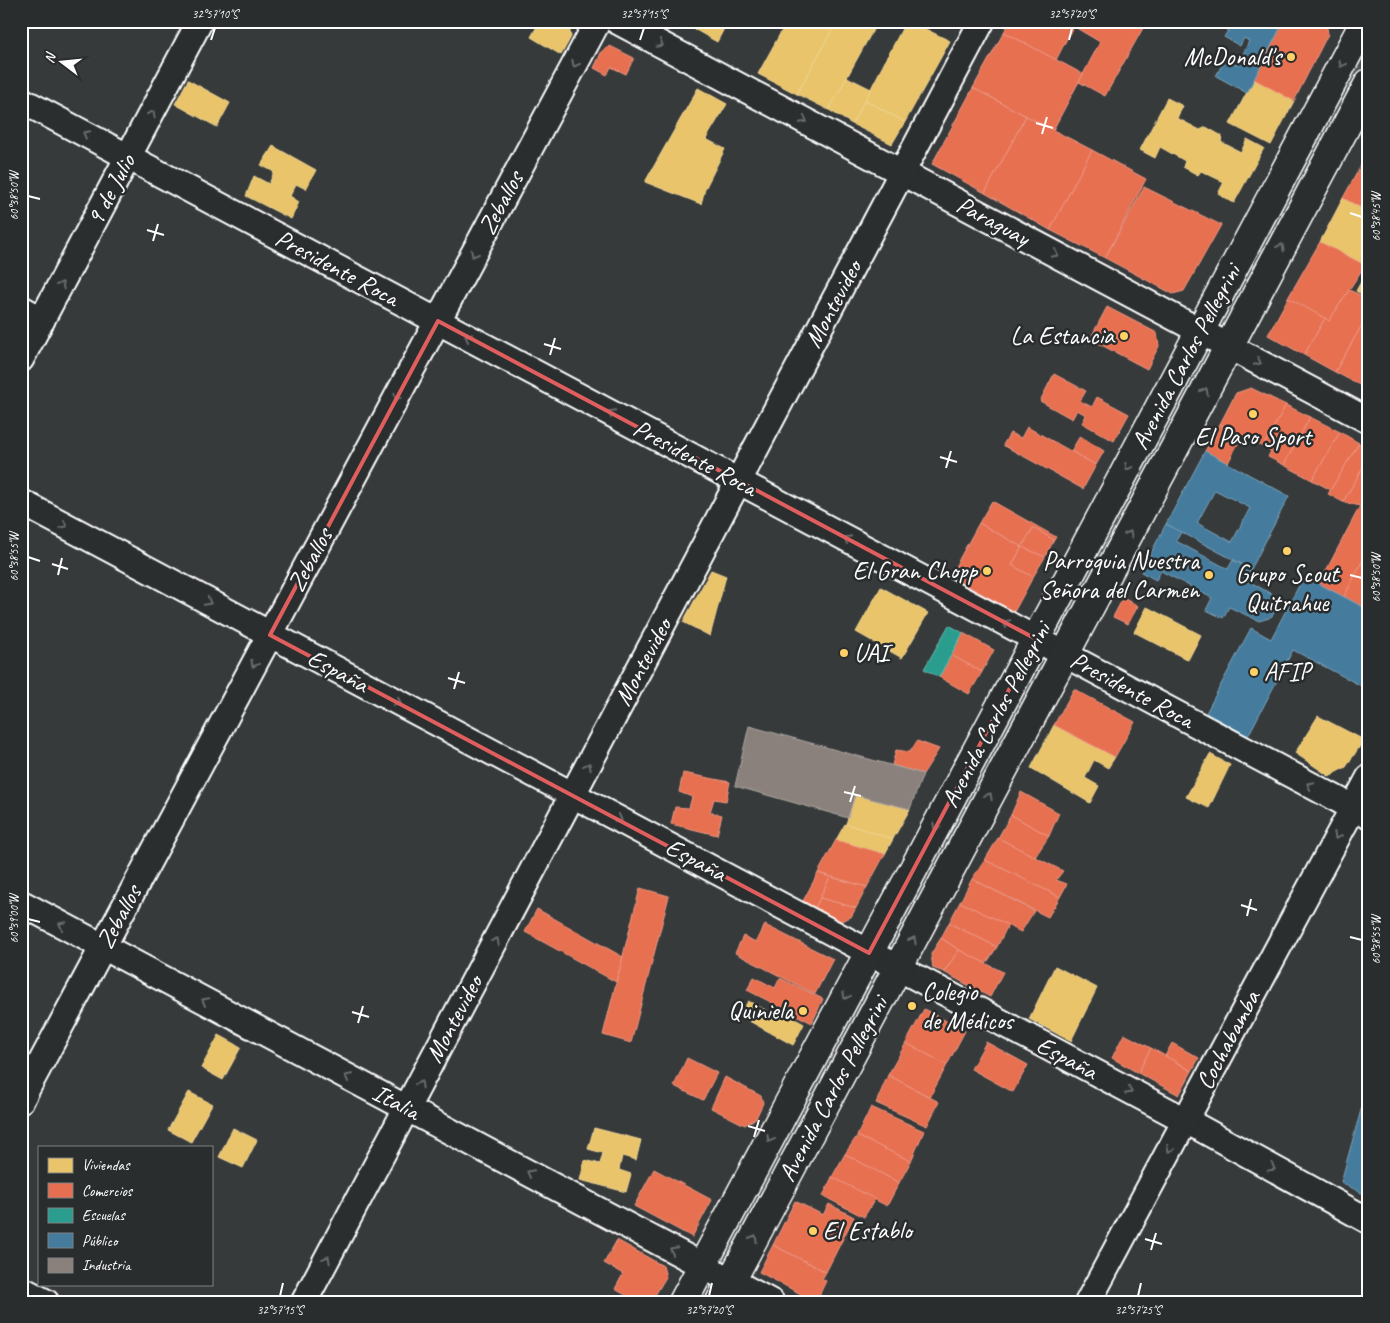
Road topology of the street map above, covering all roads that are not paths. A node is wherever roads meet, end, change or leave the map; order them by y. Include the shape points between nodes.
1 (200, 21) edge
2 (598, 21) edge
3 (617, 21) edge
4 (982, 21) edge
5 (1365, 21) edge
6 (1369, 83) edge
7 (21, 100) edge
8 (129, 157) junction
9 (902, 173) junction
10 (32, 314) edge
11 (438, 321) junction
12 (1200, 331) junction
13 (1228, 346) junction
14 (21, 359) edge
15 (1369, 421) edge
16 (739, 481) junction
17 (21, 502) edge
18 (270, 635) junction
19 (1036, 639) junction
20 (1065, 654) junction
21 (1369, 778) edge
22 (573, 795) junction
23 (1361, 812) edge
24 (21, 903) edge
25 (103, 947) junction
26 (869, 953) junction
27 (898, 968) junction
28 (21, 1100) edge
29 (407, 1108) junction
30 (1185, 1120) junction
31 (1369, 1221) edge
32 (703, 1266) junction
33 (21, 1289) edge
34 (726, 1291) edge
35 (46, 1302) edge
36 (304, 1302) edge
37 (684, 1302) edge
38 (771, 1302) edge
39 (1088, 1302) edge

8 -> 1 street, 9 de Julio
2 -> 11 street, Zeballos
3 -> 9 street, Paraguay
4 - 9 street, Montevideo
5 -> 12 main road, Avenida Carlos Pellegrini
13 -> 6 main road, Avenida Carlos Pellegrini
8 -> 7 street, Presidente Roca
10 -> 8 street, 9 de Julio
8 - 11 street, Presidente Roca
9 -> 12 street, Paraguay
9 - 16 street, Montevideo
10 - 14 street, 9 de Julio
16 -> 11 street, Presidente Roca
11 -> 18 street, Zeballos
12 - 13 street, Paraguay
12 -> 19 main road, Avenida Carlos Pellegrini
13 -> 15 street, Paraguay
20 -> 13 main road, Avenida Carlos Pellegrini
19 -> 16 street, Presidente Roca
22 -> 16 street, Montevideo
17 -> 18 street, España
18 -> 22 street, España
18 -> 25 street, Zeballos
19 - 20 street, Presidente Roca
19 -> 26 main road, Avenida Carlos Pellegrini
23 -> 20 street, Presidente Roca
27 -> 20 main road, Avenida Carlos Pellegrini
21 - 23 street, Cochabamba
22 -> 26 street, España
29 -> 22 street, Montevideo
23 -> 30 street, Cochabamba
25 -> 24 street, Italia
25 - 28 street, Zeballos
29 -> 25 street, Italia
26 - 27 street, España
26 -> 32 main road, Avenida Carlos Pellegrini
27 -> 30 street, España
34 -> 27 main road, Avenida Carlos Pellegrini
32 -> 29 street, Italia
36 -> 29 street, Montevideo
30 -> 31 street, España
30 -> 39 street, Cochabamba
32 - 34 street, Italia
32 - 37 main road, Avenida Carlos Pellegrini
33 - 35 street
34 - 38 street, Italia

